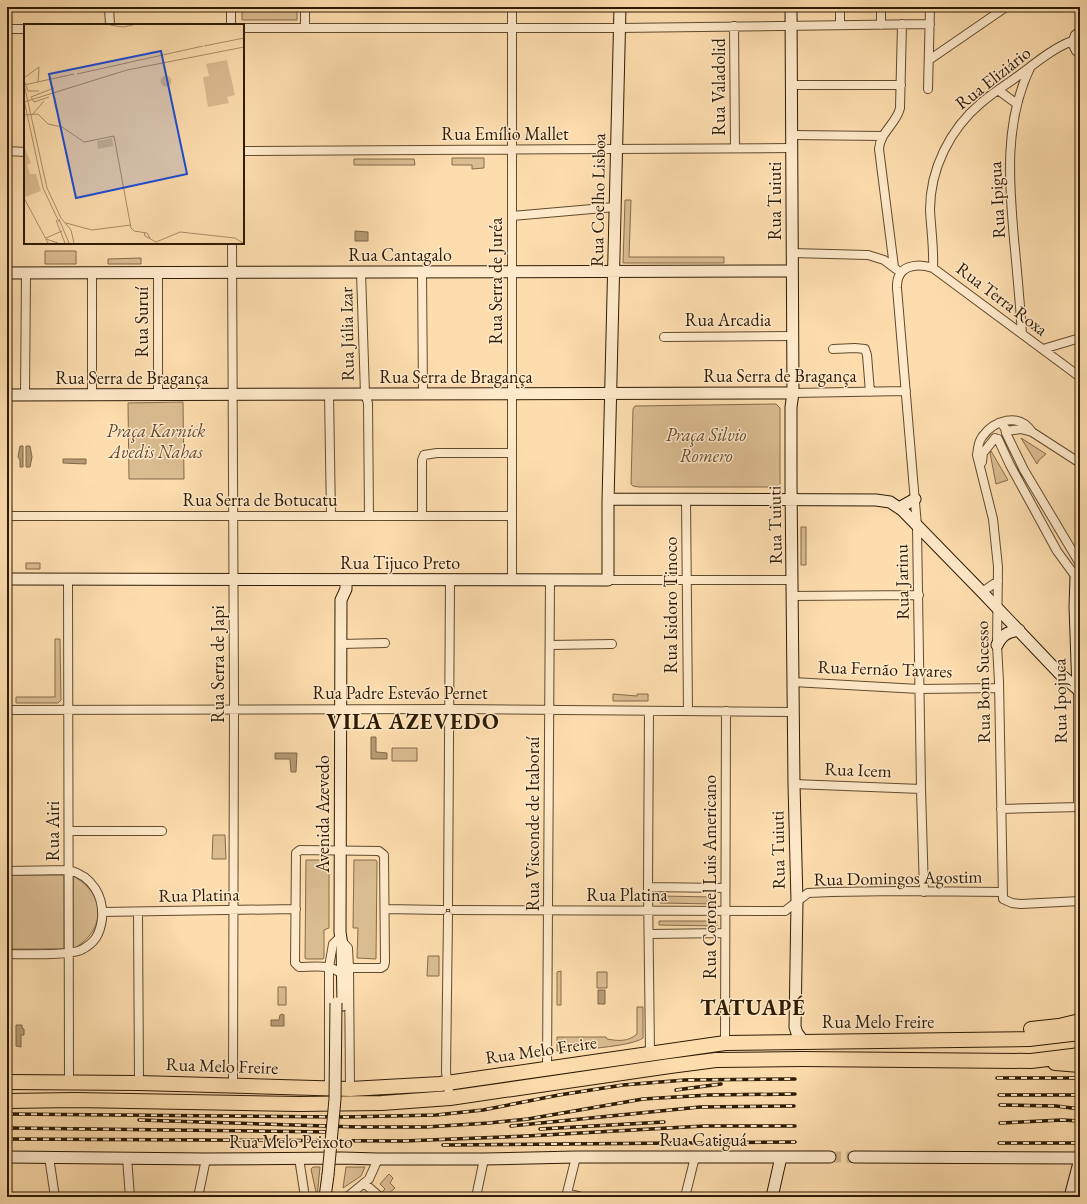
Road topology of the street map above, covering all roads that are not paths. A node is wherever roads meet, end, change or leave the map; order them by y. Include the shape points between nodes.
1 (109, 7) edge
2 (231, 7) edge
3 (305, 7) edge
4 (512, 7) edge
5 (620, 7) edge
6 (791, 7) edge
7 (840, 7) edge
8 (881, 7) edge
9 (930, 7) edge
10 (1006, 7) edge
11 (110, 24) edge
12 (231, 24) edge
13 (881, 24) junction
14 (902, 24) junction
15 (930, 24) junction
16 (840, 25) junction
17 (734, 26) junction
18 (791, 26) junction
19 (512, 27) junction
20 (244, 28) edge
21 (305, 28) junction
22 (619, 28) junction
23 (7, 29) edge
24 (24, 29) edge
25 (1080, 31) edge
26 (1072, 41) junction
27 (1080, 54) edge
28 (929, 60) junction
29 (1030, 68) junction
30 (792, 85) junction
31 (901, 85) junction
32 (928, 89) dead end
33 (998, 90) junction
34 (1017, 104) junction
35 (792, 135) junction
36 (883, 136) junction
37 (735, 148) junction
38 (792, 148) junction
39 (616, 149) junction
40 (512, 150) junction
41 (7, 151) edge
42 (244, 151) edge
43 (24, 152) edge
44 (615, 207) junction
45 (512, 216) junction
46 (232, 244) edge
47 (792, 253) junction
48 (894, 267) junction
49 (933, 268) junction
50 (792, 271) junction
51 (92, 272) junction
52 (361, 272) junction
53 (422, 272) junction
54 (512, 272) junction
55 (614, 272) junction
56 (7, 273) edge
57 (26, 273) junction
58 (158, 273) junction
59 (232, 273) junction
60 (901, 273) junction
61 (1022, 334) junction
62 (792, 336) junction
63 (664, 337) dead end
64 (1080, 338) edge
65 (833, 349) dead end
66 (1043, 349) junction
67 (1080, 377) edge
68 (906, 391) junction
69 (870, 392) junction
70 (610, 393) junction
71 (793, 393) junction
72 (329, 394) junction
73 (364, 394) junction
74 (423, 394) junction
75 (512, 394) junction
76 (7, 395) edge
77 (25, 395) junction
78 (92, 395) junction
79 (158, 395) junction
80 (232, 395) junction
81 (1001, 423) junction
82 (992, 426) junction
83 (1006, 432) junction
84 (1032, 432) junction
85 (996, 438) junction
86 (512, 453) junction
87 (1080, 463) edge
88 (982, 473) junction
89 (608, 499) junction
90 (686, 499) junction
91 (915, 499) junction
92 (792, 500) junction
93 (1045, 504) junction
94 (899, 508) junction
95 (1034, 509) junction
96 (7, 516) edge
97 (233, 516) junction
98 (330, 516) junction
99 (369, 516) junction
100 (422, 516) junction
101 (512, 516) junction
102 (917, 526) junction
103 (1080, 564) edge
104 (1079, 577) edge
105 (7, 579) edge
106 (68, 579) junction
107 (233, 580) junction
108 (341, 580) junction
109 (450, 580) junction
110 (512, 580) junction
111 (550, 580) junction
112 (608, 580) junction
113 (687, 580) junction
114 (792, 580) junction
115 (998, 581) junction
116 (982, 592) junction
117 (1077, 592) edge
118 (919, 595) junction
119 (792, 596) junction
120 (998, 608) junction
121 (1019, 630) junction
122 (384, 643) dead end
123 (341, 644) junction
124 (612, 644) dead end
125 (550, 645) junction
126 (997, 645) junction
127 (793, 682) junction
128 (999, 688) junction
129 (919, 689) junction
130 (1079, 691) edge
131 (341, 709) junction
132 (449, 709) junction
133 (550, 709) junction
134 (7, 710) edge
135 (68, 710) junction
136 (234, 710) junction
137 (650, 711) junction
138 (688, 711) junction
139 (726, 711) junction
140 (794, 712) junction
141 (794, 784) junction
142 (921, 789) junction
143 (1079, 807) edge
144 (1001, 809) junction
145 (68, 831) junction
146 (162, 832) dead end
147 (340, 851) junction
148 (69, 870) junction
149 (7, 871) edge
150 (648, 887) junction
151 (726, 888) junction
152 (924, 892) junction
153 (1003, 892) junction
154 (1080, 901) edge
155 (797, 902) junction
156 (448, 908) junction
157 (296, 909) junction
158 (386, 909) junction
159 (233, 910) junction
160 (549, 910) junction
161 (648, 910) junction
162 (102, 912) junction
163 (138, 912) junction
164 (726, 912) junction
165 (725, 933) junction
166 (649, 934) junction
167 (69, 953) junction
168 (7, 954) edge
169 (339, 970) junction
170 (1080, 1021) edge
171 (1080, 1033) edge
172 (993, 1040) junction
173 (803, 1041) junction
174 (725, 1043) junction
175 (650, 1053) junction
176 (1080, 1054) edge
177 (1031, 1061) junction
178 (1080, 1065) edge
179 (547, 1069) junction
180 (7, 1082) edge
181 (69, 1082) junction
182 (139, 1083) junction
183 (447, 1083) junction
184 (233, 1085) junction
185 (329, 1088) junction
186 (350, 1089) junction
187 (450, 1098) junction
188 (76, 1100) junction
189 (7, 1101) edge
190 (695, 1156) junction
191 (7, 1157) edge
192 (50, 1157) junction
193 (576, 1157) junction
194 (781, 1157) junction
195 (830, 1157) tunnel mouth
196 (854, 1157) tunnel mouth
197 (127, 1158) junction
198 (299, 1158) junction
199 (1080, 1158) edge
200 (206, 1159) junction
201 (484, 1159) junction
202 (378, 1160) junction
203 (331, 1175) junction
204 (364, 1184) junction
205 (567, 1195) edge
206 (55, 1197) edge
207 (130, 1197) edge
208 (198, 1197) edge
209 (305, 1197) edge
210 (326, 1197) edge
211 (332, 1197) edge
212 (347, 1197) edge
213 (380, 1197) edge
214 (476, 1197) edge
215 (582, 1197) edge
216 (685, 1197) edge
217 (772, 1197) edge
218 (1070, 1197) edge

1 - 11 street
2 - 12 street
3 - 21 street
4 - 19 street, Rua Serra de Juréa
5 - 22 street, Rua Coelho Lisboa
6 - 18 street, Rua Tuiuti
7 - 16 street
8 - 13 street
9 - 15 street
10 - 28 street
13 - 14 street
13 - 16 street
14 - 15 street
14 - 31 street
15 - 28 street
16 - 18 street
17 - 18 street
17 - 22 street
17 - 37 street, Rua Valadolid
18 - 30 street, Rua Tuiuti
19 - 21 street
19 - 22 street
19 - 40 street, Rua Serra de Juréa
20 - 21 street
22 - 39 street, Rua Coelho Lisboa
23 - 24 street
25 - 26 street via 1075,34
26 - 27 street via 1073,48
26 - 29 street, Rua Eliziário
28 - 32 street
29 - 33 street, Rua Eliziário
29 - 34 street, Rua Ipigua
30 - 31 street
30 - 35 street, Rua Tuiuti
31 - 36 street via 900,111
33 - 34 street
33 - 49 street, Rua Eliziário via 963,120 948,142 937,166 930,209
34 - 61 street, Rua Ipigua via 1010,147 1010,180
35 - 36 street
35 - 38 street, Rua Tuiuti
36 - 48 street via 879,148
37 - 38 street, Rua Emílio Mallet
37 - 39 street, Rua Emílio Mallet
38 - 47 street, Rua Tuiuti
39 - 40 street, Rua Emílio Mallet
39 - 44 street, Rua Coelho Lisboa
40 - 42 street, Rua Emílio Mallet
40 - 45 street, Rua Serra de Juréa
41 - 43 street
44 - 45 street
44 - 55 street, Rua Coelho Lisboa
45 - 54 street, Rua Serra de Juréa
46 - 59 street, Rua Serra de Japi
47 - 48 street via 868,255 880,258
47 - 50 street, Rua Tuiuti
48 - 60 street
49 - 60 street, Rua Terra Roxa via 918,264
49 - 61 street, Rua Terra Roxa
50 - 55 street, Rua Cantagalo
50 - 62 street, Rua Tuiuti
51 - 57 street, Rua Cantagalo
51 - 58 street, Rua Cantagalo
51 - 78 street
52 - 53 street, Rua Cantagalo
52 - 59 street, Rua Cantagalo
52 - 73 street, Rua Júlia Izar
53 - 54 street, Rua Cantagalo
53 - 74 street
54 - 55 street, Rua Cantagalo
54 - 75 street, Rua Serra de Juréa
55 - 70 street, Rua Coelho Lisboa
56 - 57 street, Rua Cantagalo
57 - 77 street
58 - 59 street, Rua Cantagalo
58 - 79 street, Rua Suruí
59 - 80 street, Rua Serra de Japi
60 - 68 street, Rua Jarinu via 897,288
61 - 66 street, Rua Terra Roxa
62 - 63 street, Rua Arcadia
62 - 71 street, Rua Tuiuti
64 - 66 street
65 - 69 street via 865,349
66 - 67 street, Rua Terra Roxa
68 - 69 street, Rua Serra de Bragança
68 - 91 street, Rua Jarinu
69 - 71 street, Rua Serra de Bragança
70 - 71 street, Rua Serra de Bragança
70 - 75 street, Rua Serra de Bragança
70 - 89 street
71 - 92 street, Rua Tuiuti
72 - 73 street, Rua Serra de Bragança
72 - 80 street, Rua Serra de Bragança
72 - 98 street
73 - 74 street, Rua Serra de Bragança
73 - 99 street, Rua Júlia Izar via 368,403
74 - 75 street, Rua Serra de Bragança
75 - 86 street, Rua Serra de Juréa
76 - 77 street, Rua Serra de Bragança
77 - 78 street, Rua Serra de Bragança
78 - 79 street, Rua Serra de Bragança
79 - 80 street, Rua Serra de Bragança
80 - 97 street, Rua Serra de Japi
81 - 82 street
81 - 83 street
81 - 84 street via 1009,420 1018,421
82 - 85 street via 991,433
82 - 88 street, Rua Bom Sucesso via 978,445
83 - 84 street via 1021,429
83 - 85 street via 1002,438
83 - 93 street via 1024,470
84 - 87 street
85 - 88 street, Rua Bom Sucesso via 983,453
85 - 95 street
86 - 100 street via 424,455
86 - 101 street, Rua Serra de Juréa
88 - 115 street, Rua Bom Sucesso via 993,519
89 - 90 street
89 - 112 street
90 - 92 street
90 - 113 street, Rua Isidoro Tinoco
91 - 94 street
91 - 102 street, Rua Jarinu
92 - 94 street via 883,501
92 - 114 street, Rua Tuiuti
93 - 95 street
93 - 103 street
94 - 102 street
95 - 104 street via 1057,551
96 - 97 street, Rua Serra de Botucatu
97 - 98 street, Rua Serra de Botucatu
97 - 107 street, Rua Serra de Japi
98 - 99 street, Rua Serra de Botucatu
99 - 100 street, Rua Serra de Botucatu
100 - 101 street, Rua Serra de Botucatu
101 - 110 street, Rua Serra de Juréa
102 - 116 street
102 - 118 street, Rua Jarinu
104 - 117 street, Rua Ipojuca
105 - 106 street, Rua Tijuco Preto
106 - 107 street, Rua Tijuco Preto
106 - 135 street, Rua Airi
107 - 108 street, Rua Tijuco Preto
107 - 136 street, Rua Serra de Japi
108 - 109 street, Rua Tijuco Preto
108 - 123 street, Avenida Azevedo via 346,589 341,600
109 - 110 street, Rua Tijuco Preto
109 - 132 street
110 - 111 street, Rua Tijuco Preto
111 - 112 street, Rua Tijuco Preto
111 - 125 street, Rua Visconde de Itaboraí
112 - 113 street, Rua Tijuco Preto
113 - 114 street, Rua Tijuco Preto
113 - 138 street, Rua Isidoro Tinoco
114 - 119 street, Rua Tuiuti
115 - 116 street
115 - 120 street, Rua Bom Sucesso
116 - 120 street
117 - 130 street, Rua Ipojuca
118 - 119 street
118 - 129 street, Rua Jarinu
119 - 127 street, Rua Tuiuti
120 - 121 street
120 - 126 street, Rua Bom Sucesso
121 - 126 street via 1004,634
121 - 130 street
122 - 123 street
123 - 131 street, Avenida Azevedo
124 - 125 street
125 - 133 street, Rua Visconde de Itaboraí
126 - 128 street, Rua Bom Sucesso
127 - 129 street, Rua Fernão Tavares
127 - 140 street, Rua Tuiuti
128 - 129 street, Rua Fernão Tavares
128 - 144 street, Rua Bom Sucesso
129 - 142 street, Rua Jarinu
130 - 143 street, Rua Ipojuca
131 - 132 street, Rua Padre Estevão Pernet
131 - 136 street, Rua Padre Estevão Pernet
131 - 147 street, Avenida Azevedo
132 - 133 street, Rua Padre Estevão Pernet
132 - 156 street
133 - 137 street, Rua Padre Estevão Pernet
133 - 160 street, Rua Visconde de Itaboraí
134 - 135 street, Rua Padre Estevão Pernet
135 - 136 street, Rua Padre Estevão Pernet
135 - 145 street, Rua Airi
136 - 159 street, Rua Serra de Japi
137 - 138 street, Rua Padre Estevão Pernet
137 - 150 street
138 - 139 street, Rua Padre Estevão Pernet
139 - 140 street, Rua Padre Estevão Pernet
139 - 151 street, Rua Coronel Luis Americano
140 - 141 street, Rua Tuiuti
141 - 142 street, Rua Icem
141 - 155 street, Rua Tuiuti
142 - 152 street, Rua Jarinu
143 - 144 street
144 - 153 street, Rua Bom Sucesso
145 - 146 street
145 - 148 street, Rua Airi
147 - 157 street via 300,850 296,853
147 - 158 street via 383,853
147 - 169 street, Avenida Azevedo
148 - 149 street
148 - 162 street via 80,874 92,884 101,899
148 - 167 street, Rua Airi
150 - 151 street
150 - 161 street
151 - 164 street, Rua Coronel Luis Americano
152 - 153 street, Rua Domingos Agostim
152 - 155 street, Rua Domingos Agostim via 808,893
153 - 154 street via 1003,899 1012,903
155 - 164 street, Rua Platina via 785,911
155 - 173 street, Rua Tuiuti via 795,1027
156 - 158 street, Rua Platina
156 - 160 street, Rua Platina
156 - 183 street via 444,915 448,916
157 - 159 street, Rua Platina
157 - 169 street via 295,963 299,967
158 - 169 street via 384,966
159 - 163 street, Rua Platina
159 - 184 street, Rua Serra de Japi
160 - 161 street, Rua Platina
160 - 179 street, Rua Visconde de Itaboraí
161 - 164 street, Rua Platina
161 - 166 street
162 - 163 street, Rua Platina
162 - 167 street via 98,936 79,951
163 - 182 street
164 - 165 street, Rua Coronel Luis Americano
165 - 166 street
165 - 174 street, Rua Coronel Luis Americano
166 - 175 street
167 - 168 street
167 - 181 street, Rua Airi
169 - 185 street, Avenida Azevedo
169 - 186 street, Avenida Azevedo
169 - 203 street, Avenida Azevedo, bridge
170 - 172 highway via 1002,1033
171 - 172 highway, Rua Melo Freire
172 - 173 highway, Rua Melo Freire
173 - 174 highway, Rua Melo Freire
174 - 175 highway, Rua Melo Freire
175 - 179 highway, Rua Melo Freire
176 - 177 highway, Rua Melo Freire
177 - 178 highway
177 - 187 highway, Rua Melo Freire via 716,1060
179 - 183 highway, Rua Melo Freire
180 - 181 highway, Rua Melo Freire
181 - 182 highway, Rua Melo Freire
182 - 184 highway, Rua Melo Freire
183 - 186 highway, Rua Melo Freire
183 - 187 street
184 - 185 highway, Rua Melo Freire
184 - 188 highway via 230,1094 225,1098 88,1096
185 - 186 highway, Rua Melo Freire
187 - 188 highway, Rua Melo Freire via 382,1103 299,1104
188 - 189 highway, Rua Melo Freire
190 - 193 street, Rua Catiguá
190 - 194 street, Rua Catiguá
190 - 216 street
191 - 192 street, Rua Melo Peixoto
192 - 197 street, Rua Melo Peixoto
192 - 206 street
193 - 201 street, Rua Melo Peixoto
193 - 205 street
194 - 195 street, Rua Catiguá
194 - 217 street
196 - 199 street
197 - 200 street, Rua Melo Peixoto
197 - 207 street
198 - 200 street, Rua Melo Peixoto
198 - 202 street, Rua Melo Peixoto
198 - 209 street
199 - 218 street
200 - 208 street
201 - 202 street, Rua Melo Peixoto
201 - 214 street
202 - 204 street
203 - 210 street
203 - 211 street
204 - 212 street
204 - 213 street
205 - 215 street

